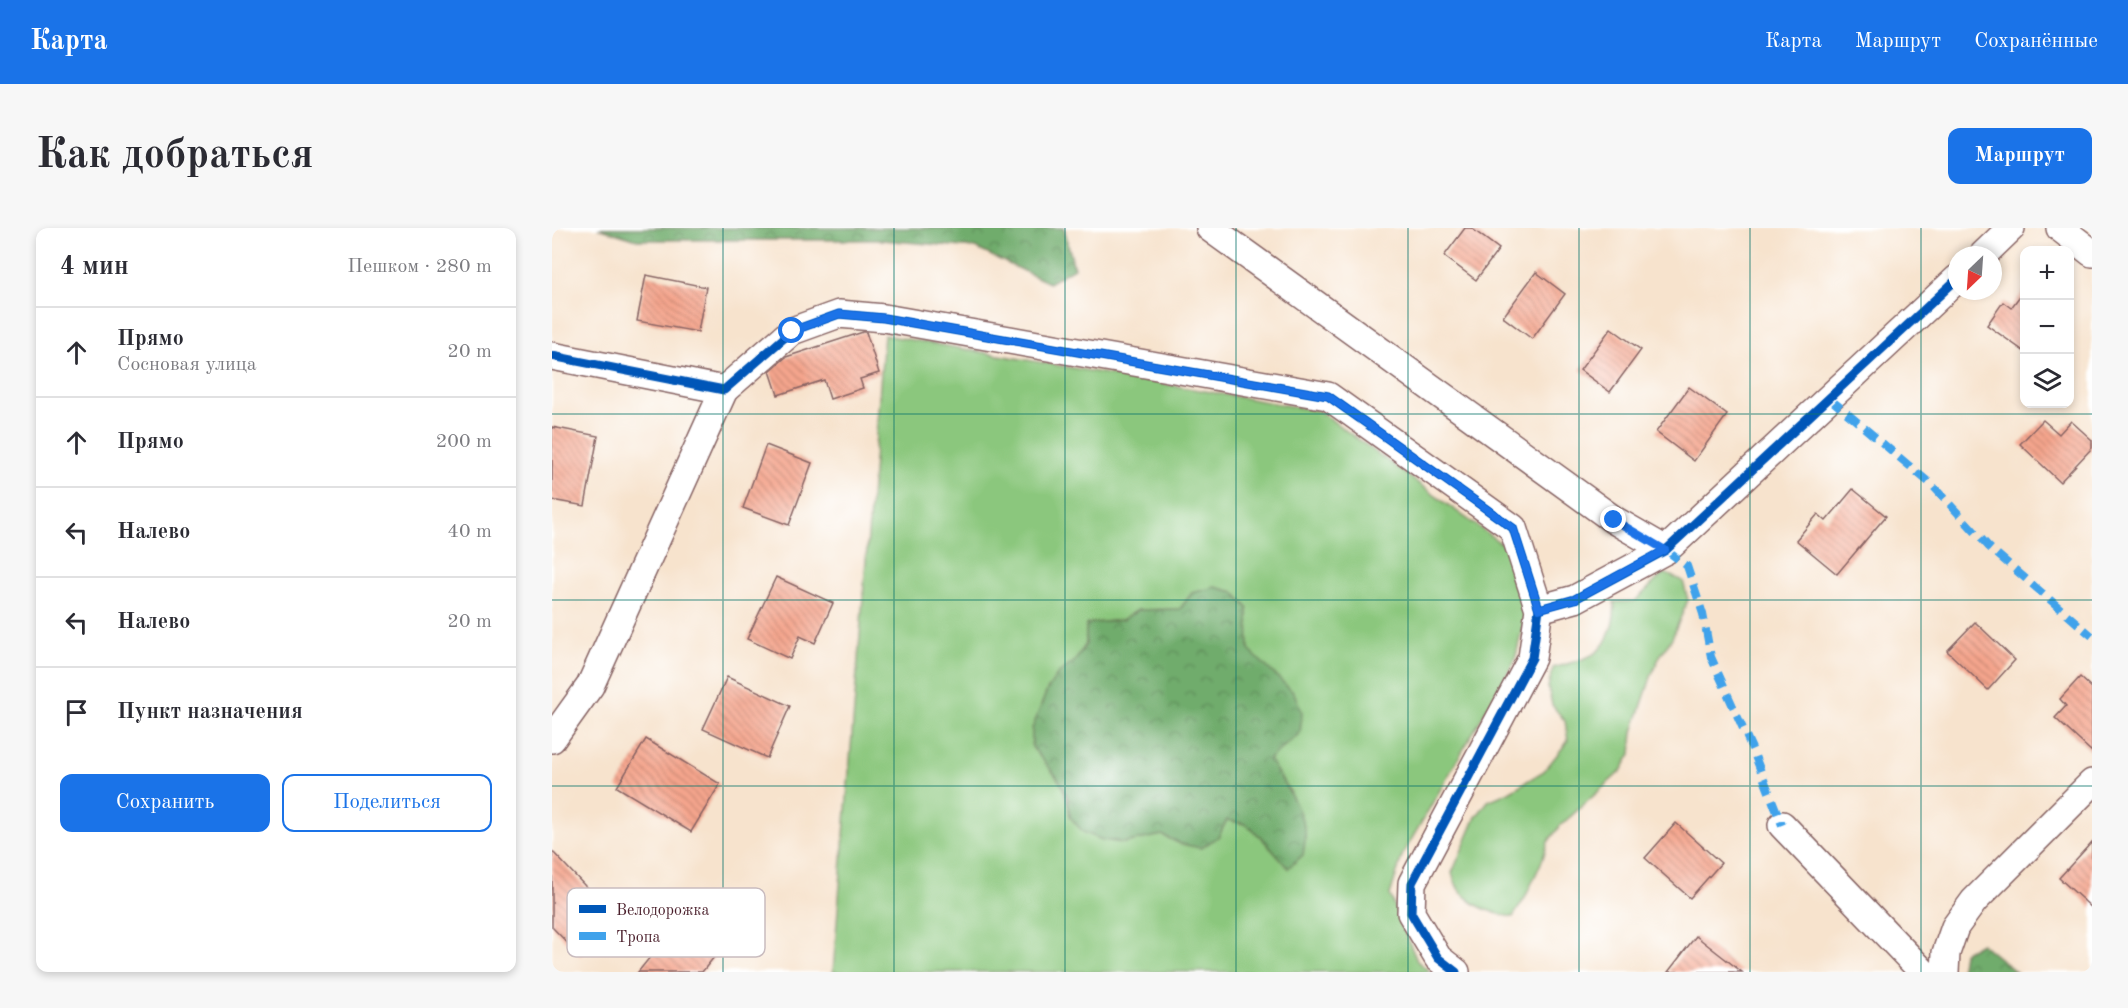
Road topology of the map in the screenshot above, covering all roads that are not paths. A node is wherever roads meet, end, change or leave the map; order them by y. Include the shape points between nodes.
1 (1210, 228) edge
2 (2012, 228) edge
3 (2060, 228) edge
4 (1993, 246) edge
5 (2092, 253) edge
6 (1948, 287) edge
7 (552, 356) edge
8 (724, 390) junction
9 (1665, 550) junction
10 (1539, 609) junction
11 (552, 739) edge
12 (2092, 783) edge
13 (1782, 825) dead end
14 (1456, 972) edge
15 (1923, 972) edge
16 (1945, 972) edge

1 - 9 street via 1614,520
2 - 4 street
3 - 5 street
6 - 9 street
7 - 8 street
8 - 10 street via 792,331 839,314 884,318 1328,396 1513,528
8 - 11 street via 590,686
9 - 10 street via 1575,599
10 - 14 street via 1532,658 1412,883 1411,913 1438,958
12 - 16 street via 1974,902 1955,927 1946,953
13 - 15 street

